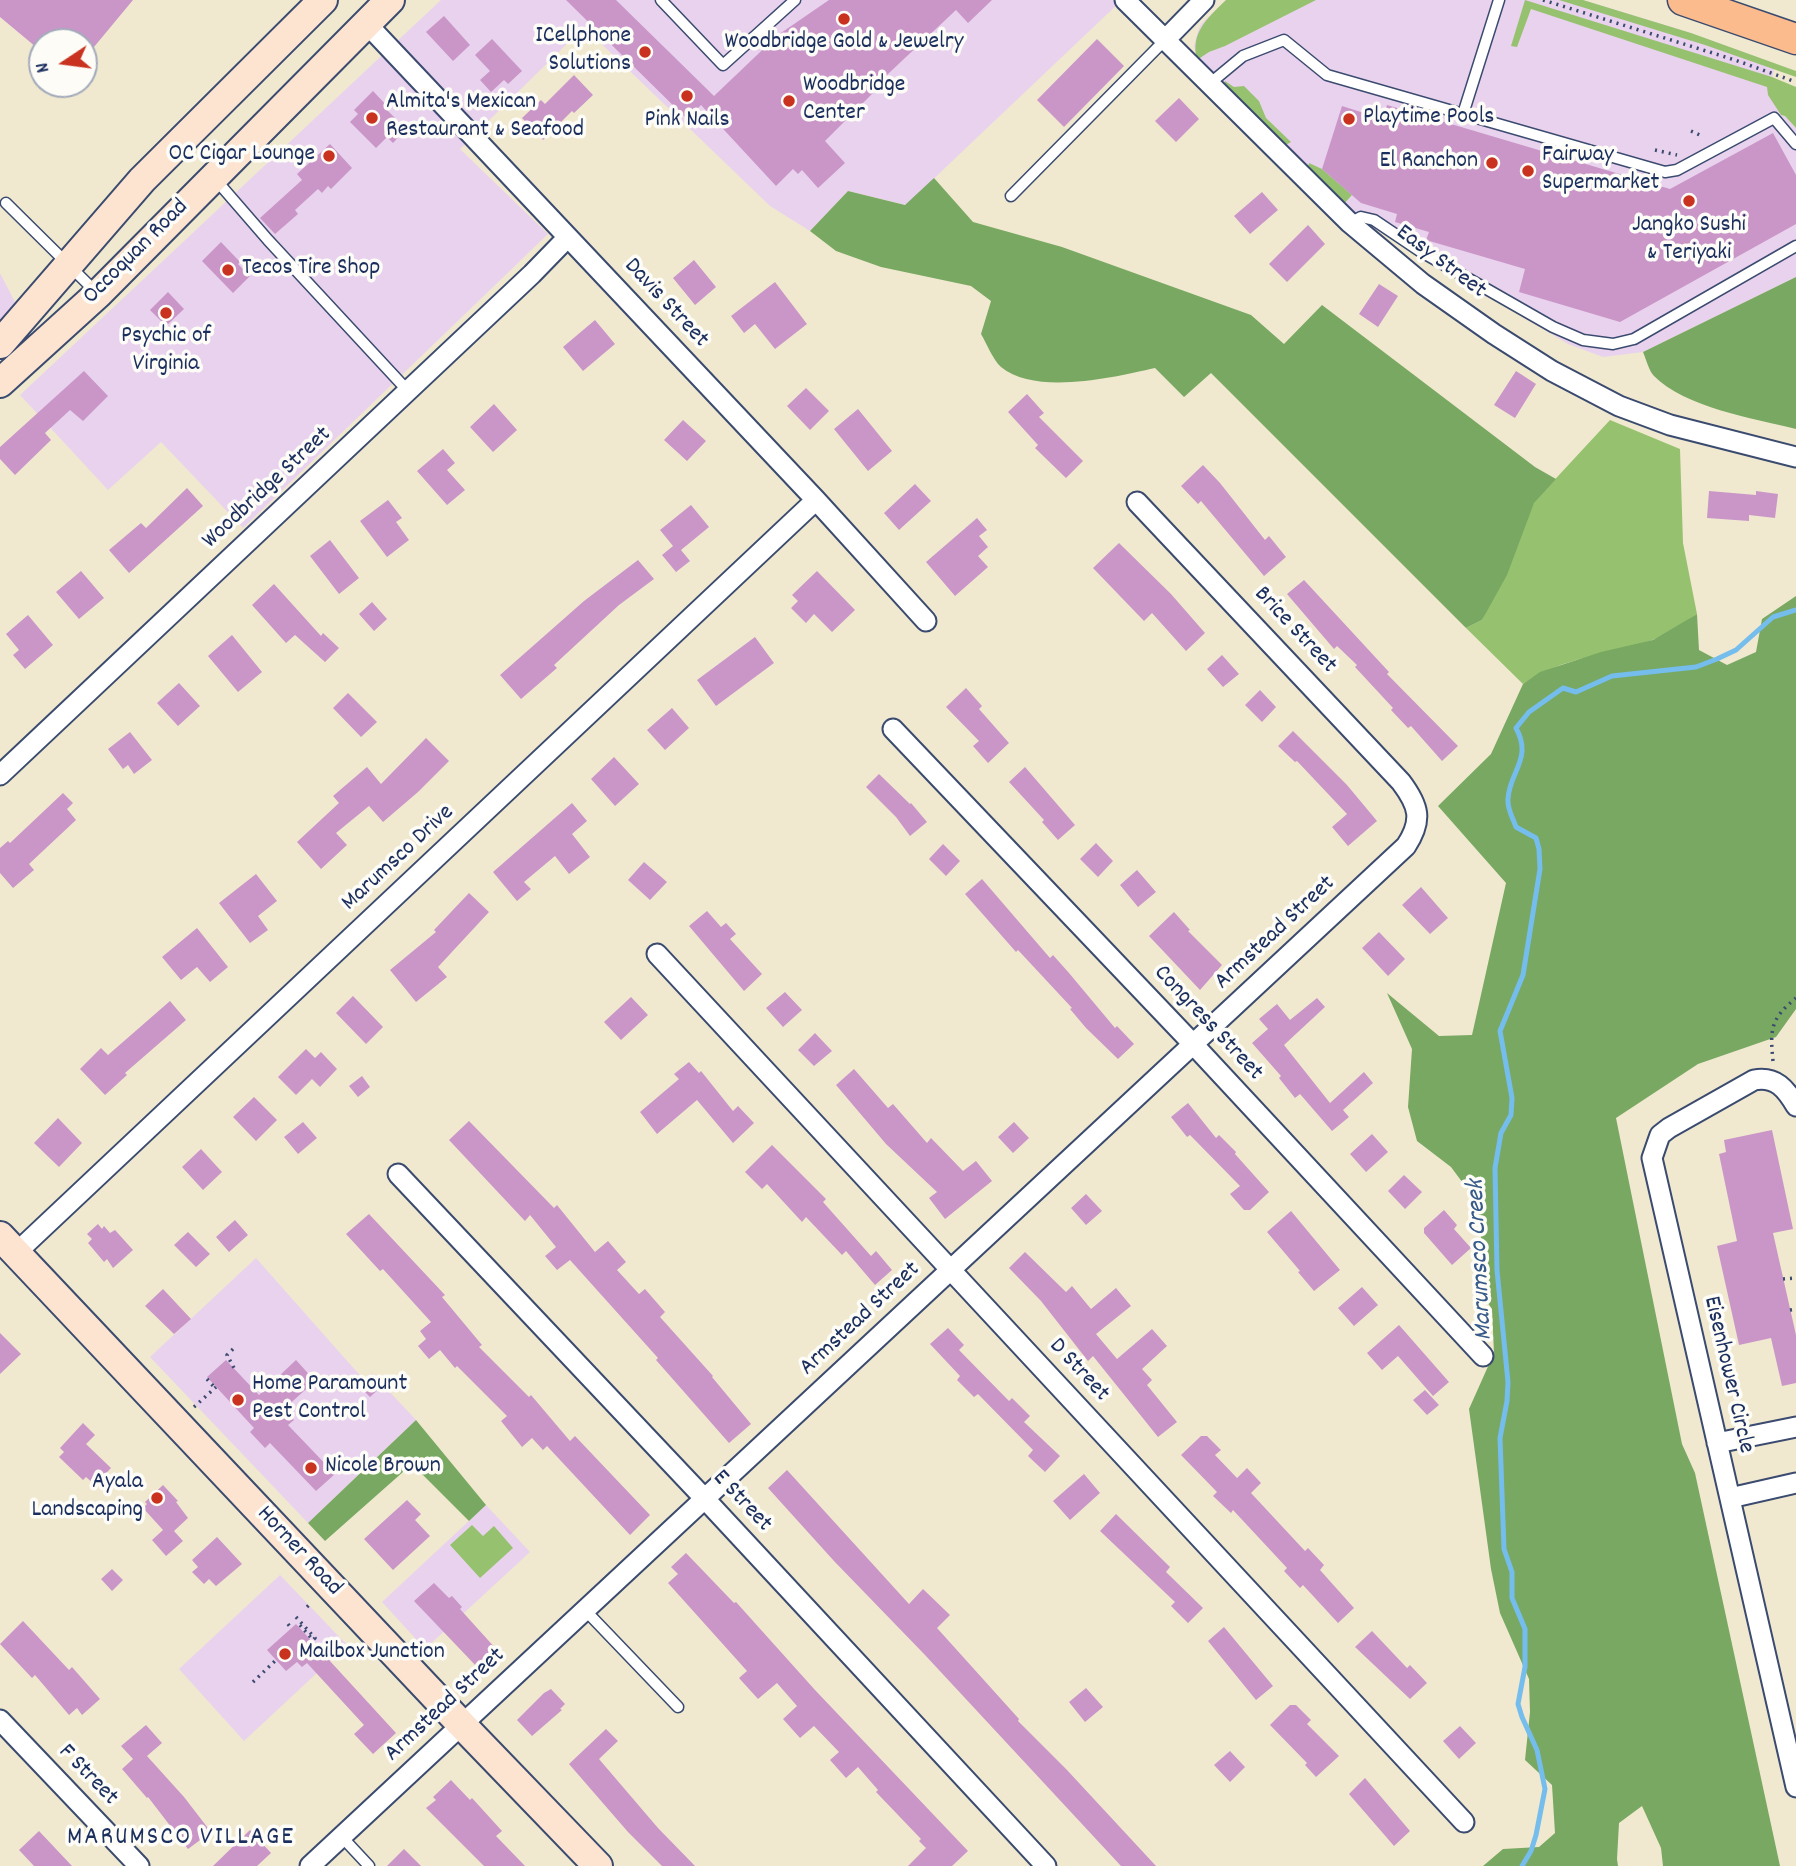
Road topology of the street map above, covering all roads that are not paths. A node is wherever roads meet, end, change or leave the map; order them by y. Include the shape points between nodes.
1 (323, 0) edge
2 (390, 0) edge
3 (661, 0) edge
4 (795, 0) edge
5 (1125, 0) edge
6 (1204, 0) edge
7 (1499, 0) edge
8 (1683, 0) edge
9 (366, 23) junction
10 (1796, 39) edge
11 (1164, 41) junction
12 (1208, 85) junction
13 (1463, 114) junction
14 (1796, 144) edge
15 (213, 177) junction
16 (1011, 196) dead end
17 (6, 202) dead end
18 (1350, 223) junction
19 (568, 237) junction
20 (1796, 246) edge
21 (69, 265) junction
22 (98, 294) junction
23 (1, 341) edge
24 (0, 383) edge
25 (408, 391) junction
26 (1796, 457) edge
27 (816, 500) junction
28 (1137, 502) dead end
29 (926, 621) dead end
30 (893, 729) dead end
31 (0, 775) edge
32 (1412, 797) joint
33 (657, 954) dead end
34 (1193, 1044) junction
35 (1796, 1106) edge
36 (398, 1174) dead end
37 (8, 1245) edge
38 (950, 1270) junction
39 (1483, 1356) dead end
40 (1796, 1427) edge
41 (1717, 1443) junction
42 (1796, 1483) edge
43 (1730, 1498) junction
44 (705, 1499) junction
45 (585, 1610) junction
46 (678, 1707) dead end
47 (0, 1720) edge
48 (462, 1725) junction
49 (1796, 1787) edge
50 (1464, 1822) dead end
51 (341, 1837) junction
52 (139, 1866) edge
53 (310, 1866) edge
54 (369, 1866) edge
55 (598, 1866) edge
56 (1046, 1866) edge

1 - 21 main road, Occoquan Road via 142,180
2 - 9 main road, Occoquan Road
3 - 4 lane via 723,65
5 - 11 street, Easy Street
6 - 11 street
7 - 13 lane
8 - 10 main road
9 - 15 main road, Occoquan Road
9 - 19 street, Davis Street
11 - 12 street, Easy Street
11 - 16 lane
12 - 13 lane via 1243,56 1284,40 1327,75
12 - 18 street, Easy Street
13 - 14 lane via 1667,173 1774,118
15 - 22 main road, Occoquan Road
15 - 25 lane
17 - 21 lane
18 - 20 lane via 1361,217 1374,220 1553,327 1600,344 1634,339
18 - 26 street, Easy Street via 1423,284 1494,334 1605,399 1670,425
19 - 25 street, Woodbridge Street
19 - 27 street, Davis Street
21 - 22 lane
21 - 23 main road, Occoquan Road
22 - 24 main road, Occoquan Road
25 - 31 street, Woodbridge Street
27 - 29 street, Davis Street
27 - 37 street, Marumsco Drive
28 - 32 street, Brice Street
30 - 34 street, Congress Street
32 - 34 street, Armstead Street via 1417,821 1406,846
33 - 38 street, D Street
34 - 38 street, Armstead Street
34 - 39 street, Congress Street
35 - 41 street, Eisenhower Circle via 1774,1081 1754,1080 1669,1128 1660,1135 1652,1158
36 - 44 street, E Street
37 - 48 main road, Horner Road
38 - 44 street, Armstead Street
38 - 50 street, D Street
40 - 41 street
41 - 43 street, Eisenhower Circle
42 - 43 street
43 - 49 street, Eisenhower Circle
44 - 45 street, Armstead Street
44 - 56 street, E Street
45 - 46 lane
45 - 48 street, Armstead Street
47 - 52 street, F Street
48 - 51 street, Armstead Street
48 - 55 main road, Horner Road
51 - 53 street, Armstead Street
51 - 54 lane

